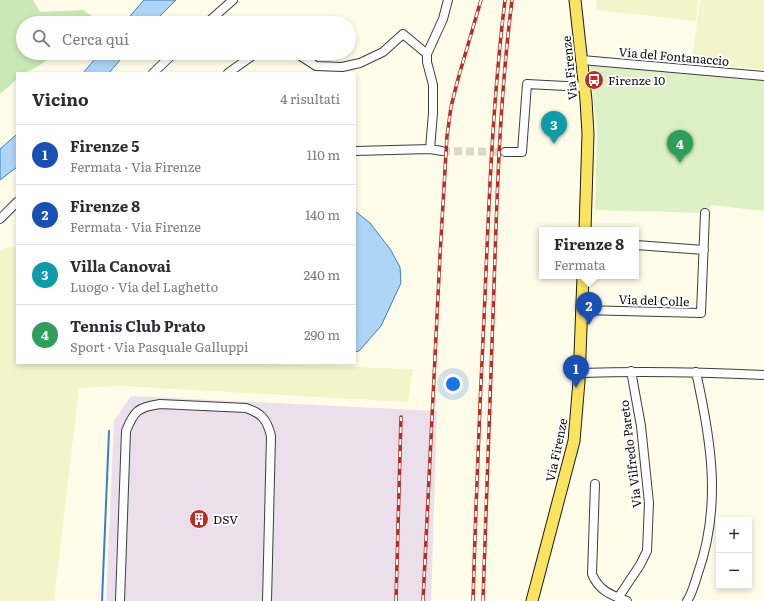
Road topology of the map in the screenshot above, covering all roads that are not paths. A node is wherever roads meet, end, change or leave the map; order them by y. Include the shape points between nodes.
1 (233, 0) edge
2 (448, 0) edge
3 (575, 0) edge
4 (215, 16) edge
5 (427, 54) junction
6 (167, 60) edge
7 (246, 60) edge
8 (307, 60) edge
9 (582, 60) junction
10 (154, 72) edge
11 (229, 72) edge
12 (764, 76) edge
13 (585, 87) junction
14 (430, 149) junction
15 (356, 151) edge
16 (442, 151) tunnel mouth
17 (505, 152) tunnel mouth
18 (16, 203) edge
19 (705, 214) dead end
20 (0, 219) edge
21 (584, 227) edge
22 (639, 246) edge
23 (704, 250) junction
24 (583, 279) edge
25 (582, 310) junction
26 (631, 371) junction
27 (696, 372) junction
28 (580, 373) junction
29 (764, 375) edge
30 (595, 484) dead end
31 (618, 598) junction
32 (120, 601) edge
33 (267, 601) edge
34 (532, 601) edge
35 (627, 601) edge
36 (687, 601) edge

1 - 4 street
2 - 5 street via 444,19
3 - 9 main road, Via Firenze
5 - 8 street via 403,34 383,52 360,63 342,67 316,66
5 - 14 street via 426,62 433,85
6 - 10 street
7 - 11 street
9 - 12 street, Via del Fontanaccio
9 - 13 main road, Via Firenze
13 - 17 street via 527,84 522,152
13 - 21 main road, Via Firenze via 588,134
14 - 15 street
14 - 16 street
18 - 20 street
19 - 23 street
22 - 23 street
23 - 25 street, Via del Colle via 701,313
24 - 25 main road, Via Firenze
25 - 28 main road, Via Firenze
26 - 27 street
26 - 28 street
26 - 31 street, Via Vilfredo Pareto via 641,426 649,503 647,551
27 - 29 street
27 - 36 street via 711,453 713,494 702,562
28 - 34 main road, Via Firenze via 574,440
30 - 31 street via 592,574 602,590
31 - 35 street
32 - 33 street via 126,431 131,418 138,410 160,404 246,408 263,417 269,426 271,436

